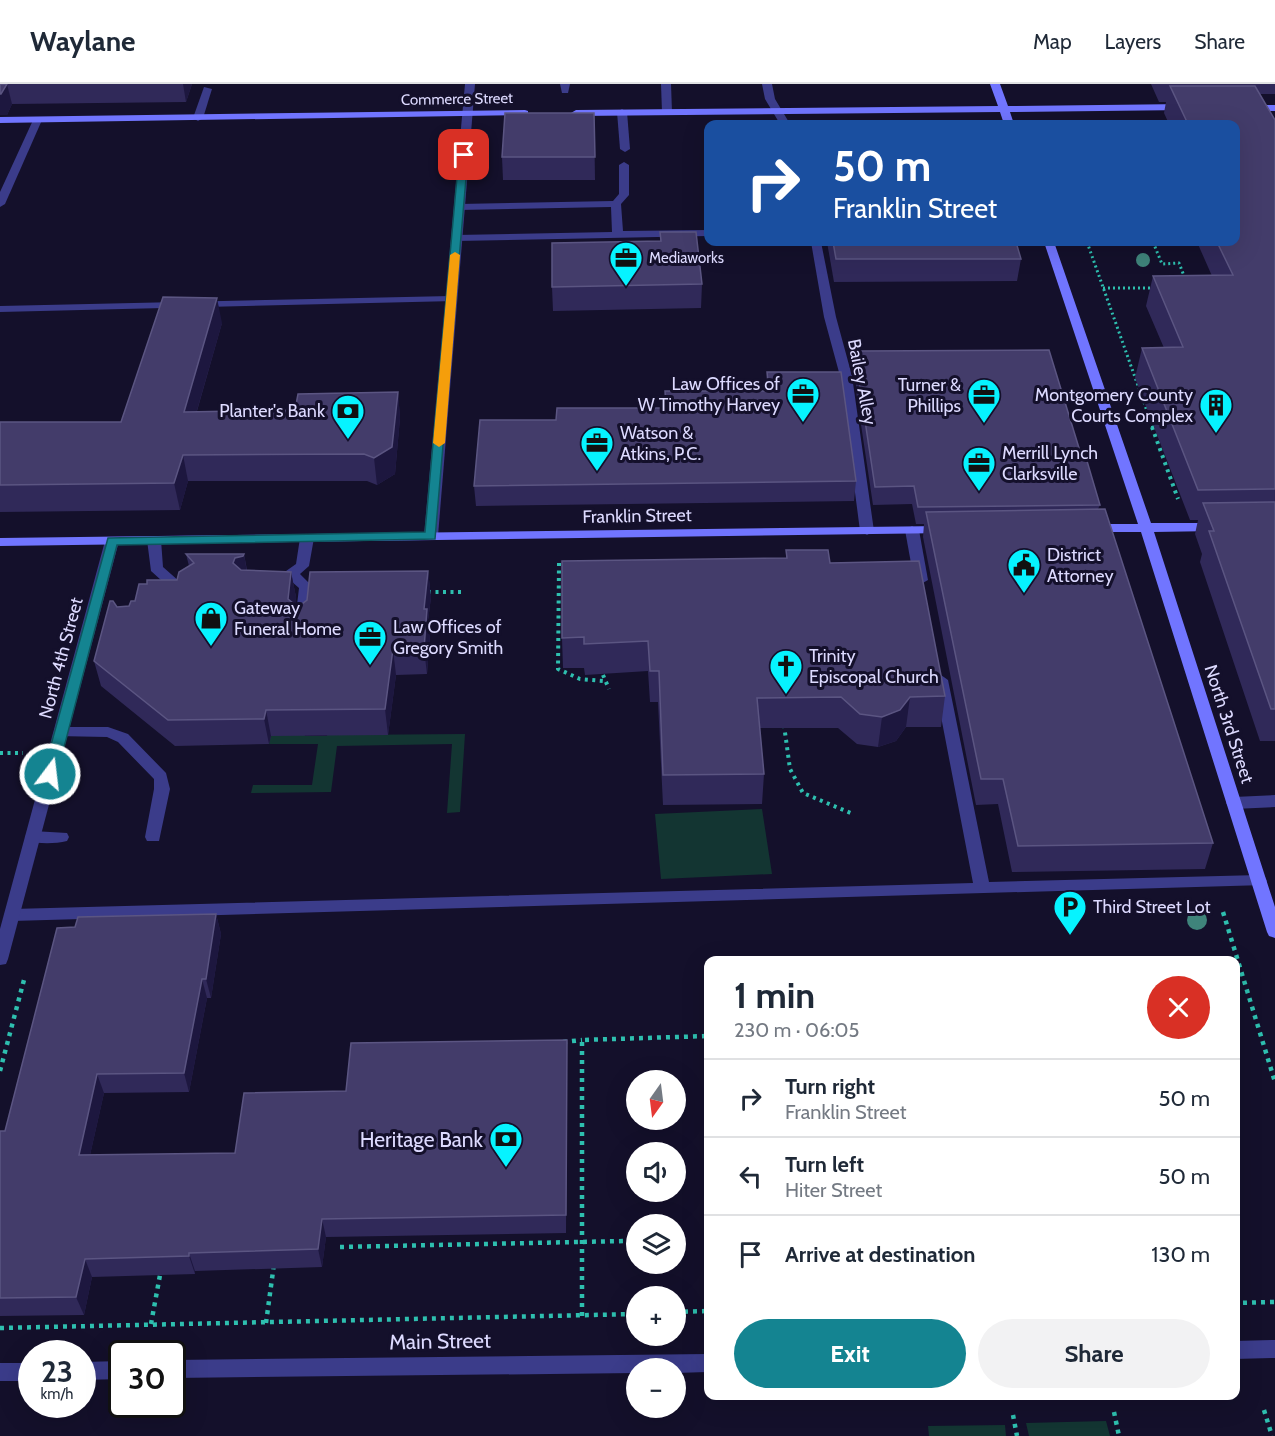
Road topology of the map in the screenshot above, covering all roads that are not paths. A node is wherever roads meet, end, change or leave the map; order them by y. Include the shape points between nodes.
1 (470, 84) edge
2 (666, 84) edge
3 (767, 84) edge
4 (995, 84) edge
5 (207, 89) dead end
6 (1003, 107) junction
7 (1194, 107) edge
8 (1240, 108) edge
9 (1275, 108) edge
10 (777, 110) junction
11 (622, 112) junction
12 (667, 112) junction
13 (531, 113) edge
14 (565, 113) edge
15 (467, 114) junction
16 (198, 118) junction
17 (0, 120) edge
18 (37, 120) junction
19 (783, 120) edge
20 (1008, 120) edge
21 (624, 149) dead end
22 (624, 165) dead end
23 (620, 200) junction
24 (0, 204) edge
25 (459, 207) junction
26 (704, 233) edge
27 (618, 236) junction
28 (456, 238) junction
29 (817, 246) edge
30 (1050, 246) edge
31 (451, 299) junction
32 (0, 309) edge
33 (1146, 527) junction
34 (1228, 527) edge
35 (1076, 528) edge
36 (912, 530) junction
37 (958, 530) edge
38 (867, 531) junction
39 (431, 536) junction
40 (308, 538) junction
41 (154, 540) junction
42 (112, 541) junction
43 (0, 542) edge
44 (291, 574) junction
45 (166, 577) junction
46 (256, 586) edge
47 (190, 588) edge
48 (151, 589) edge
49 (924, 598) edge
50 (302, 625) edge
51 (938, 668) edge
52 (61, 732) junction
53 (1275, 801) edge
54 (1234, 803) junction
55 (33, 837) junction
56 (61, 837) dead end
57 (153, 837) dead end
58 (1259, 881) junction
59 (982, 888) junction
60 (12, 915) junction
61 (1275, 932) edge
62 (0, 959) edge
63 (1275, 1349) edge
64 (1240, 1350) edge
65 (704, 1363) edge
66 (186, 1370) edge
67 (0, 1372) edge
68 (18, 1372) edge

1 - 15 street
2 - 12 street
3 - 10 street
4 - 6 street
5 - 16 street
6 - 7 street
6 - 10 street
6 - 20 street
8 - 9 street
10 - 12 street
10 - 19 street
11 - 12 street
11 - 14 street
11 - 21 street
13 - 15 street, Commerce Street
15 - 16 street, Commerce Street
15 - 25 street
16 - 18 street, Commerce Street
17 - 18 street, Commerce Street
18 - 24 street
22 - 23 street
23 - 25 street
23 - 27 street
25 - 28 street
26 - 27 street
27 - 28 street
28 - 31 street
29 - 38 street, Bailey Alley via 846,376
30 - 33 street, North 3rd Street
31 - 32 street
31 - 39 street
33 - 34 street
33 - 35 street
33 - 54 street, North 3rd Street
36 - 37 street, Franklin Street
36 - 38 street, Franklin Street
36 - 49 street
38 - 39 street, Franklin Street
39 - 40 street, Franklin Street
40 - 41 street, Franklin Street
40 - 44 street via 302,566
41 - 42 street, Franklin Street
41 - 45 street via 156,568
42 - 43 street, Franklin Street
42 - 52 street, North 4th Street
44 - 46 street via 283,580
44 - 50 street via 306,587
45 - 47 street via 176,586
45 - 48 street
51 - 59 street
52 - 55 street, North 4th Street
52 - 57 street via 108,732 123,738 161,777
53 - 54 street
54 - 58 street, North 3rd Street
55 - 56 street
55 - 60 street, North 4th Street
58 - 59 street
58 - 61 street, North 3rd Street
59 - 60 street via 301,910
60 - 62 street, North 4th Street
63 - 64 street
65 - 66 street, Main Street
67 - 68 street

